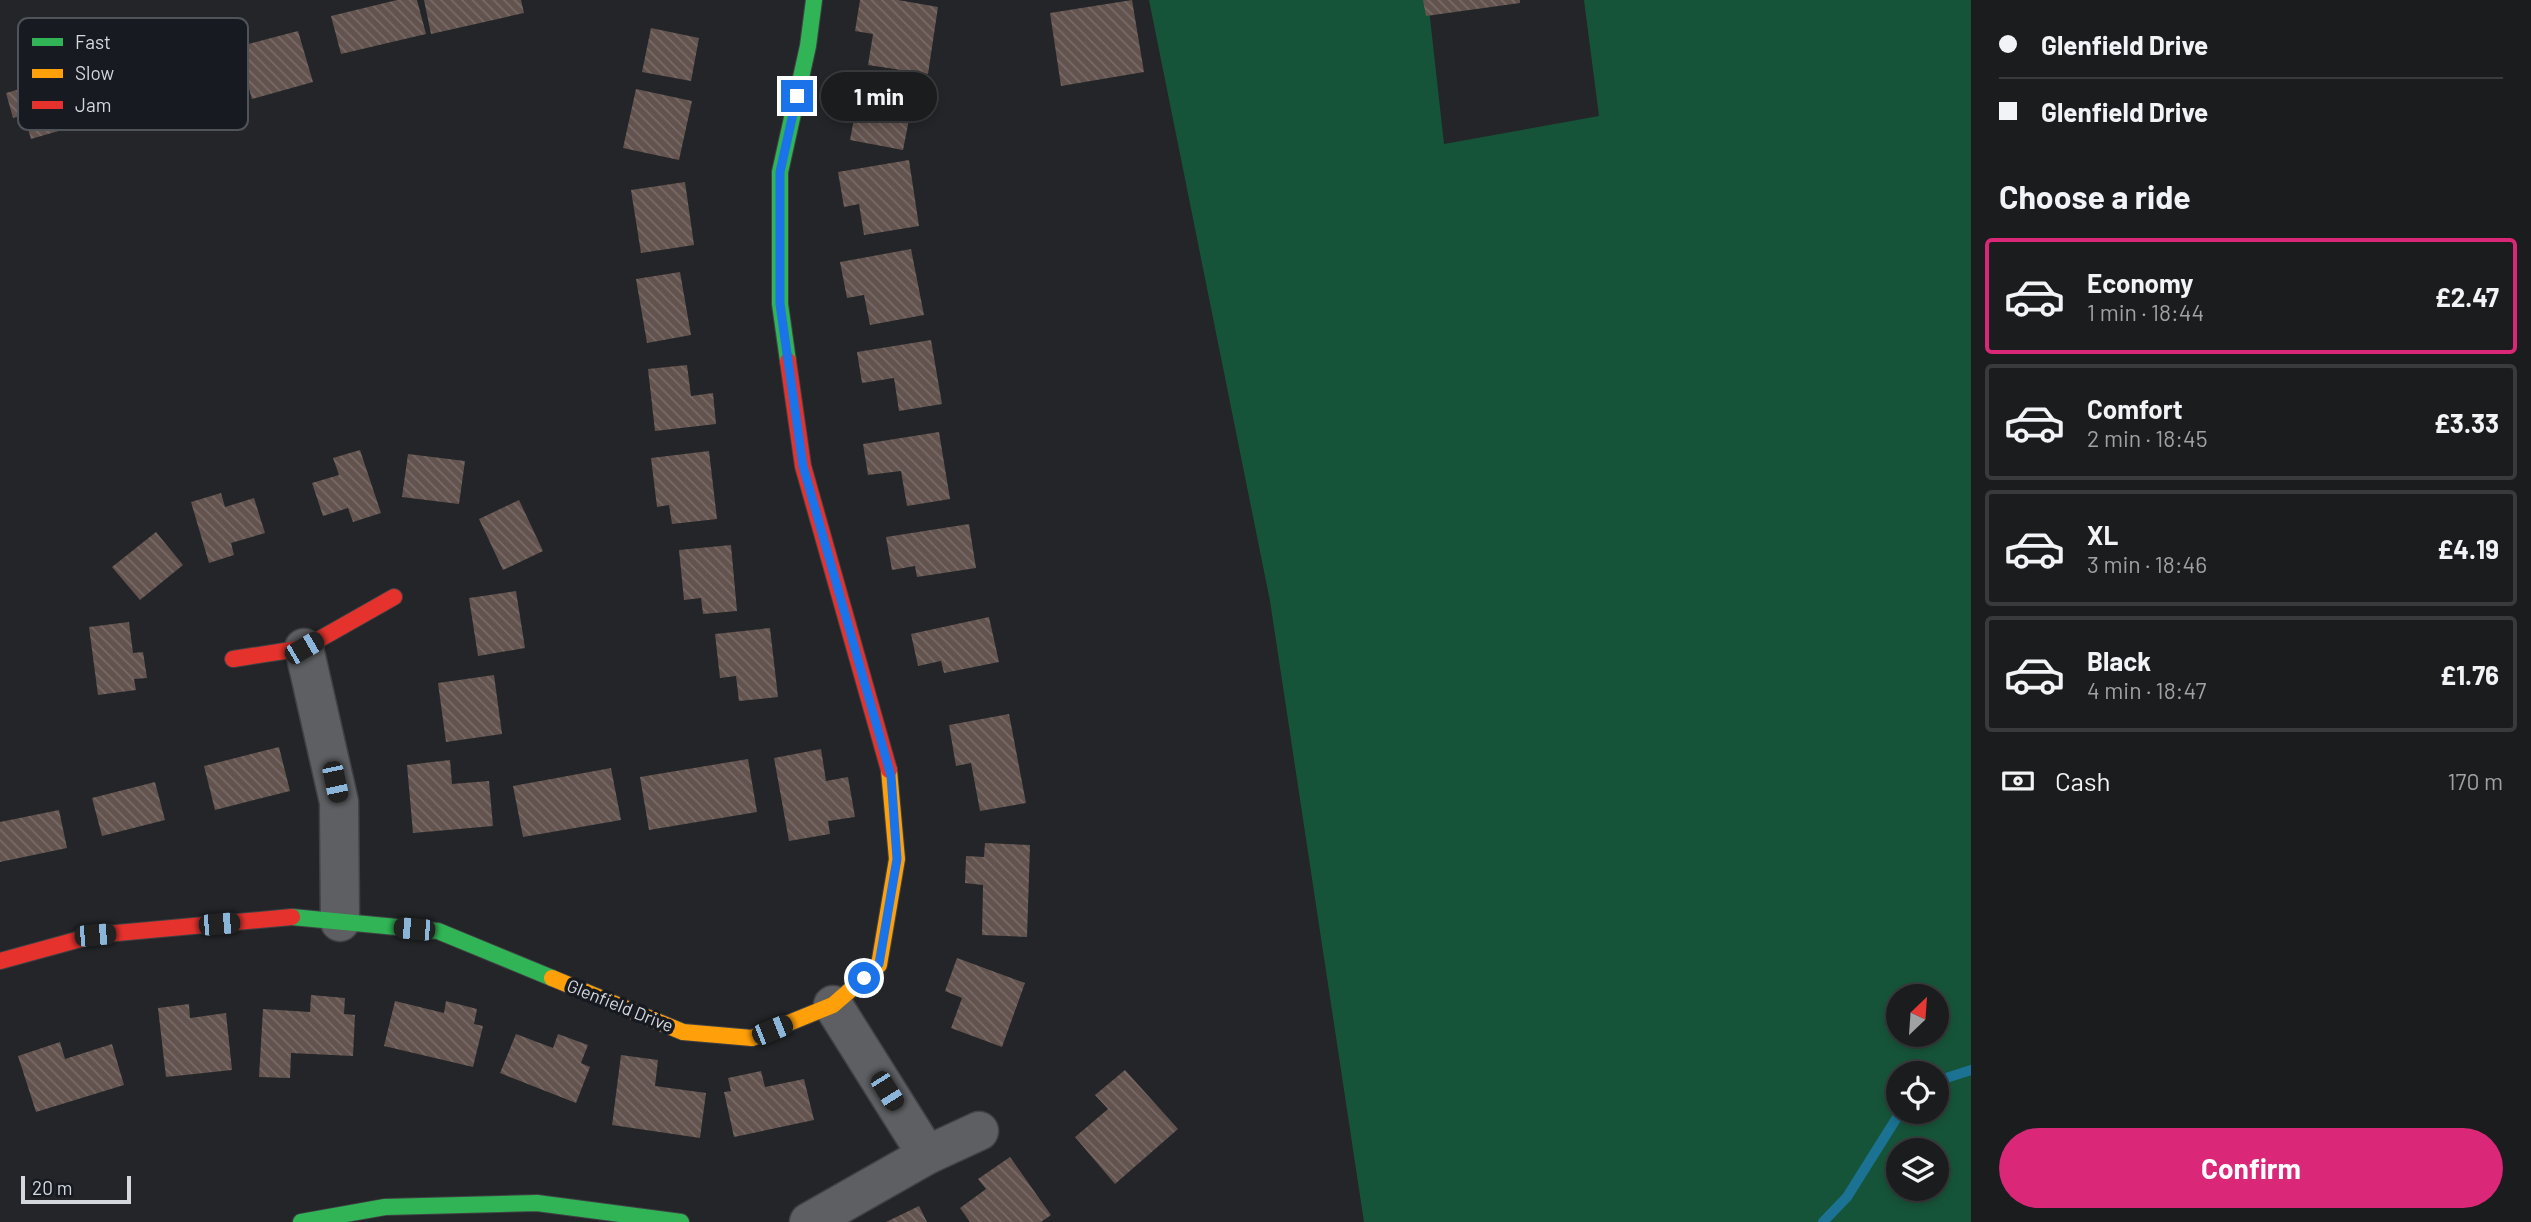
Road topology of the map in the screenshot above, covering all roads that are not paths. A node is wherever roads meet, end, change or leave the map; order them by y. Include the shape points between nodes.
1 (814, 0) edge
2 (394, 597) dead end
3 (304, 648) junction
4 (233, 659) dead end
5 (340, 922) junction
6 (0, 961) edge
7 (833, 1005) junction
8 (979, 1131) dead end
9 (928, 1156) junction
10 (301, 1222) edge
11 (681, 1222) edge
12 (809, 1222) edge

1 - 7 street, Glenfield Drive via 780,172 780,304 803,466 891,776 897,859 879,964
2 - 3 street
3 - 4 street
3 - 5 street via 339,802
5 - 6 street, Glenfield Drive via 294,917 95,935
5 - 7 street, Glenfield Drive via 438,931 683,1032 752,1038
7 - 9 street
8 - 9 street
9 - 12 street
10 - 11 street via 384,1207 537,1203

